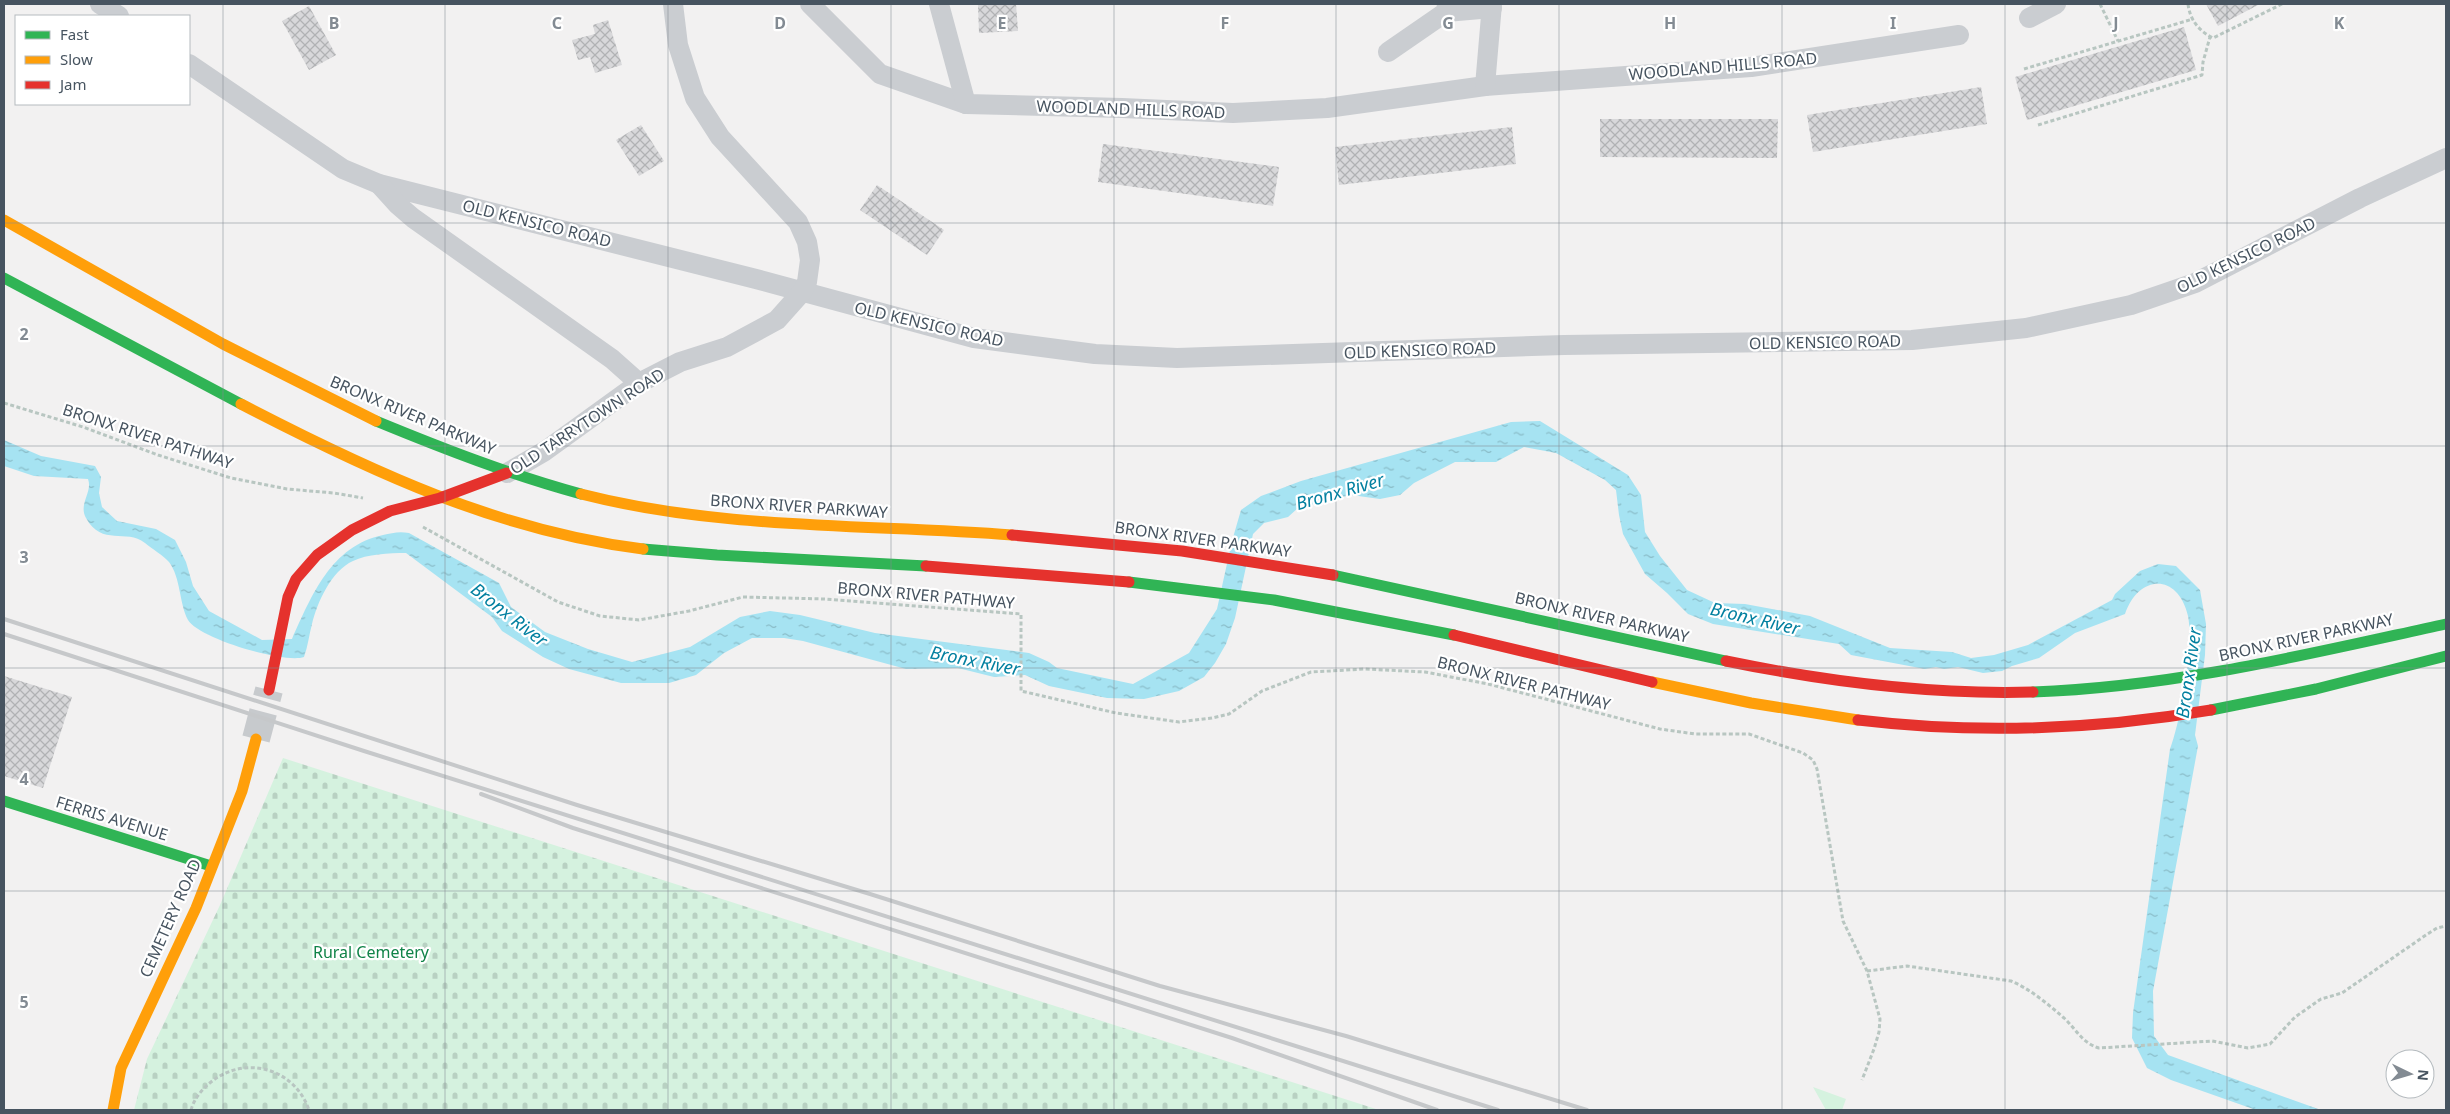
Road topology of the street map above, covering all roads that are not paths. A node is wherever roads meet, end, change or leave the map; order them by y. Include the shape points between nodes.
1 (100, 4) edge
2 (673, 4) edge
3 (810, 4) edge
4 (939, 4) edge
5 (2056, 4) edge
6 (1492, 6) edge
7 (1447, 8) edge
8 (117, 15) edge
9 (2029, 18) dead end
10 (1959, 35) dead end
11 (1388, 52) dead end
12 (190, 65) edge
13 (1485, 86) junction
14 (966, 104) junction
15 (2446, 158) edge
16 (379, 184) junction
17 (4, 220) edge
18 (4, 278) edge
19 (802, 292) junction
20 (639, 383) junction
21 (506, 472) junction
22 (440, 498) junction
23 (2446, 624) edge
24 (2446, 656) edge
25 (269, 690) tunnel mouth
26 (256, 739) tunnel mouth
27 (4, 801) edge
28 (211, 866) junction
29 (113, 1110) edge

1 - 8 street
2 - 19 street, OLD TARRYTOWN ROAD via 682,64 706,118 802,229 810,260
3 - 14 street, WOODLAND HILLS ROAD via 880,74
4 - 14 street
5 - 9 street
6 - 7 street
6 - 13 street
7 - 11 street
10 - 13 street, WOODLAND HILLS ROAD via 1751,67
12 - 16 street, OLD KENSICO ROAD via 342,169
13 - 14 street, WOODLAND HILLS ROAD via 1328,108 1233,113
15 - 19 street, OLD KENSICO ROAD via 2360,198 2195,283 2131,305 2026,328 1912,340 1564,345 1176,358 1095,354 974,338
16 - 19 street, OLD KENSICO ROAD
16 - 20 street, OLD KENSICO ROAD via 413,218 612,359
17 - 21 main road, BRONX RIVER PARKWAY via 327,397 438,447
18 - 22 main road via 226,398
19 - 20 street, OLD TARRYTOWN ROAD via 778,320 727,347 680,362
20 - 21 street, OLD TARRYTOWN ROAD via 545,451
21 - 22 main road, OLD TARRYTOWN ROAD
21 - 23 main road, BRONX RIVER PARKWAY via 608,501 684,514 762,522 1037,536 1262,562 1427,593 1732,664 1849,683 1927,690 2006,692 2162,681 2234,670
22 - 24 main road via 526,527 642,550 1033,572 1256,597 1420,628 1726,699 1843,718 1922,726 2079,725 2153,718 2312,690
22 - 25 main road via 390,511 352,530 317,556 296,579 288,597
26 - 28 main road, CEMETERY ROAD via 242,791
27 - 28 main road, FERRIS AVENUE
28 - 29 main road, CEMETERY ROAD via 196,908 121,1068

